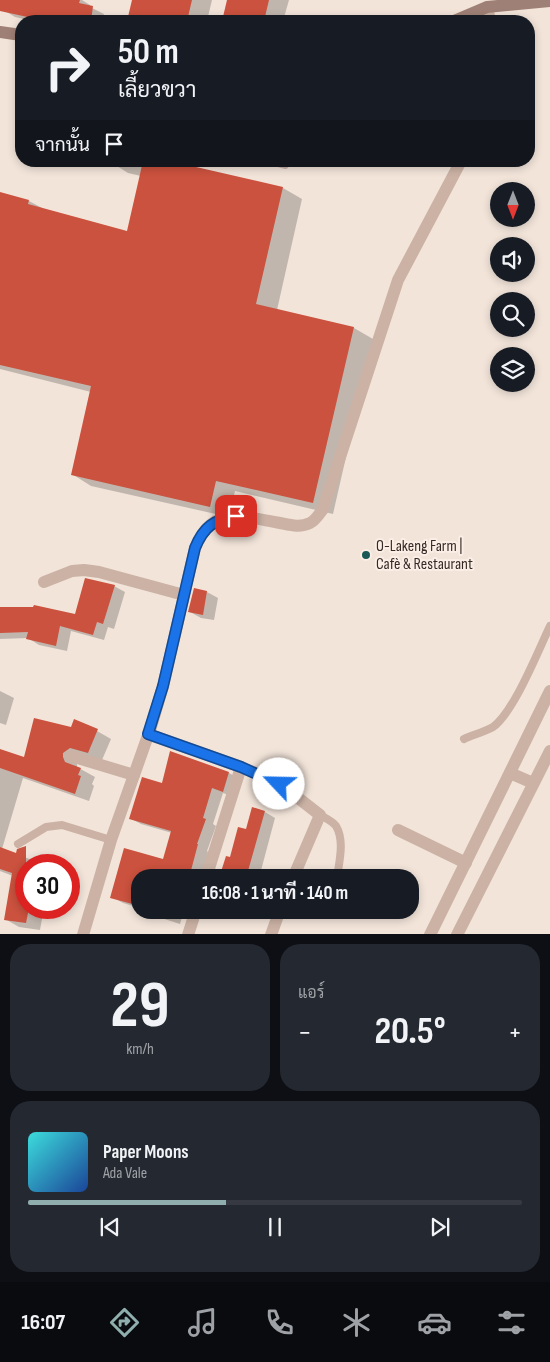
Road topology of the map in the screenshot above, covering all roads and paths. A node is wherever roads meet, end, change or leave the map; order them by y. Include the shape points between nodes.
1 (550, 1) edge
2 (487, 7) junction
3 (468, 15) edge
4 (489, 15) edge
5 (0, 32) edge
6 (15, 34) edge
7 (458, 167) edge
8 (44, 582) dead end
9 (184, 595) junction
10 (550, 626) edge
11 (550, 692) edge
12 (149, 730) junction
13 (464, 739) dead end
14 (549, 752) edge
15 (71, 756) dead end
16 (241, 767) junction
17 (510, 773) junction
18 (134, 775) junction
19 (533, 783) junction
20 (320, 815) junction
21 (398, 830) dead end
22 (111, 840) junction
23 (18, 844) dead end
24 (466, 863) junction
25 (209, 869) edge
26 (297, 869) edge
27 (338, 869) edge
28 (193, 919) edge
29 (277, 919) edge
30 (83, 934) edge
31 (188, 934) edge
32 (271, 934) edge
33 (430, 934) edge
34 (457, 934) edge

1 - 2 street
2 - 3 street
2 - 4 street
5 - 6 street
7 - 9 street via 398,280 323,509 316,520 297,526 236,516 222,518 201,534
8 - 9 street via 84,570
9 - 12 street via 163,686
10 - 13 lane via 501,720 491,728
11 - 17 street
12 - 16 street
12 - 18 street
14 - 19 street
15 - 18 street
16 - 20 street via 279,784
16 - 25 street
17 - 19 street
17 - 24 street
18 - 22 street
19 - 34 street
20 - 26 street
20 - 27 lane via 337,827 341,850
21 - 24 street
22 - 23 lane via 62,825 46,827
22 - 30 street
24 - 33 street
28 - 31 street
29 - 32 street

